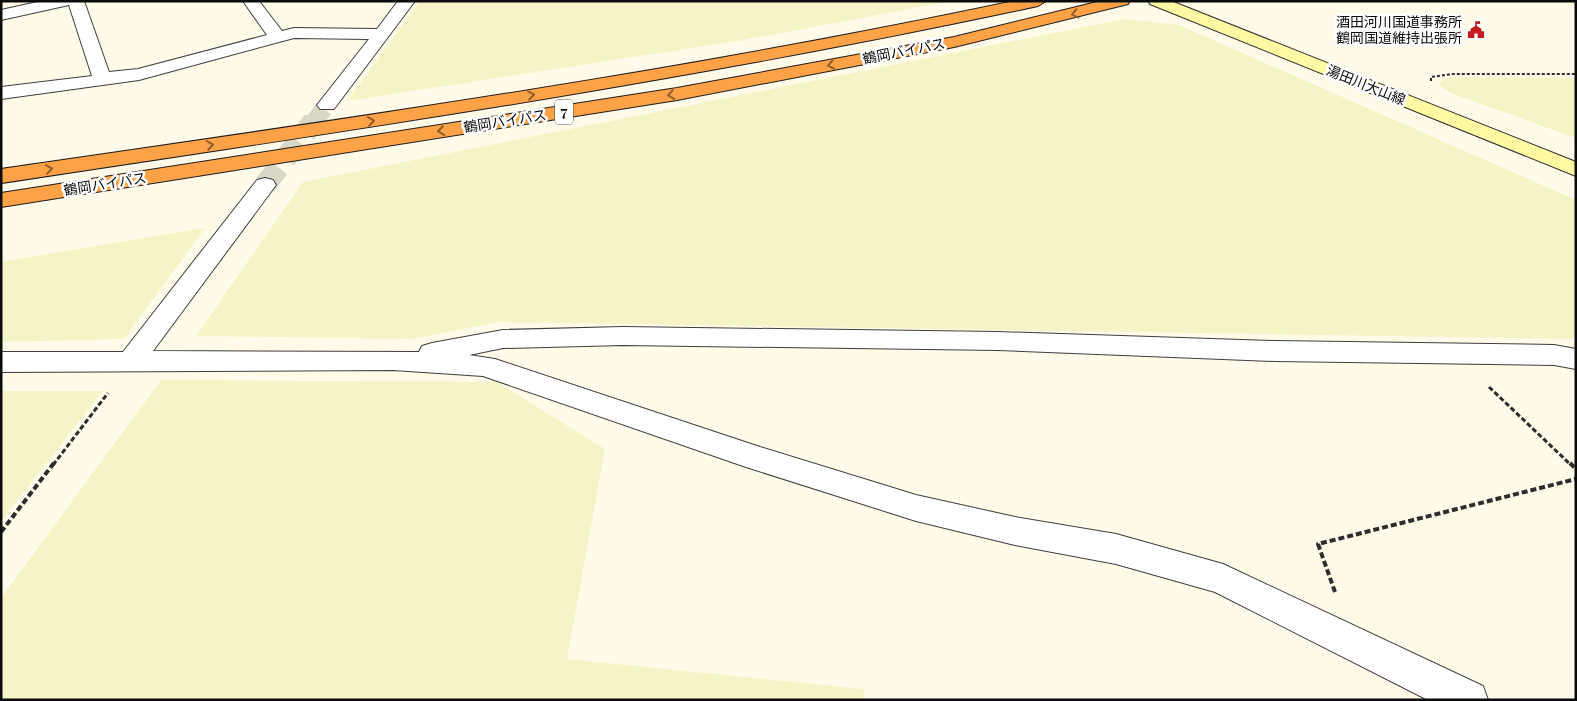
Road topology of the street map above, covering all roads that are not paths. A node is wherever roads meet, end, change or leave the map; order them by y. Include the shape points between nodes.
1 (66, 1) edge
2 (76, 1) edge
3 (252, 1) edge
4 (407, 1) edge
5 (1038, 1) edge
6 (1122, 1) edge
7 (1156, 1) edge
8 (1, 15) edge
9 (382, 34) junction
10 (277, 36) junction
11 (116, 78) junction
12 (1, 93) edge
13 (327, 105) tunnel mouth
14 (1576, 170) edge
15 (1, 176) edge
16 (265, 185) tunnel mouth
17 (1, 200) edge
18 (1576, 359) edge
19 (132, 360) junction
20 (393, 360) junction
21 (1, 362) edge
22 (1469, 700) edge

1 - 8 street
2 - 11 street via 101,76
3 - 10 street
4 - 9 street
15 -> 5 highway, 鶴岡バイパス / 7 via 682,71 928,26
6 -> 17 highway, 鶴岡バイパス / 7 via 954,42 677,94
7 - 14 main road, 湯田川大山線
9 - 10 street via 294,33
9 - 13 street
10 - 11 street
11 - 12 street
16 - 19 street
18 - 20 street via 1554,355 1275,351 998,341 623,336 503,339
19 - 20 street
19 - 21 street
20 - 22 street via 485,366 916,508 1015,531 1116,549 1223,579

